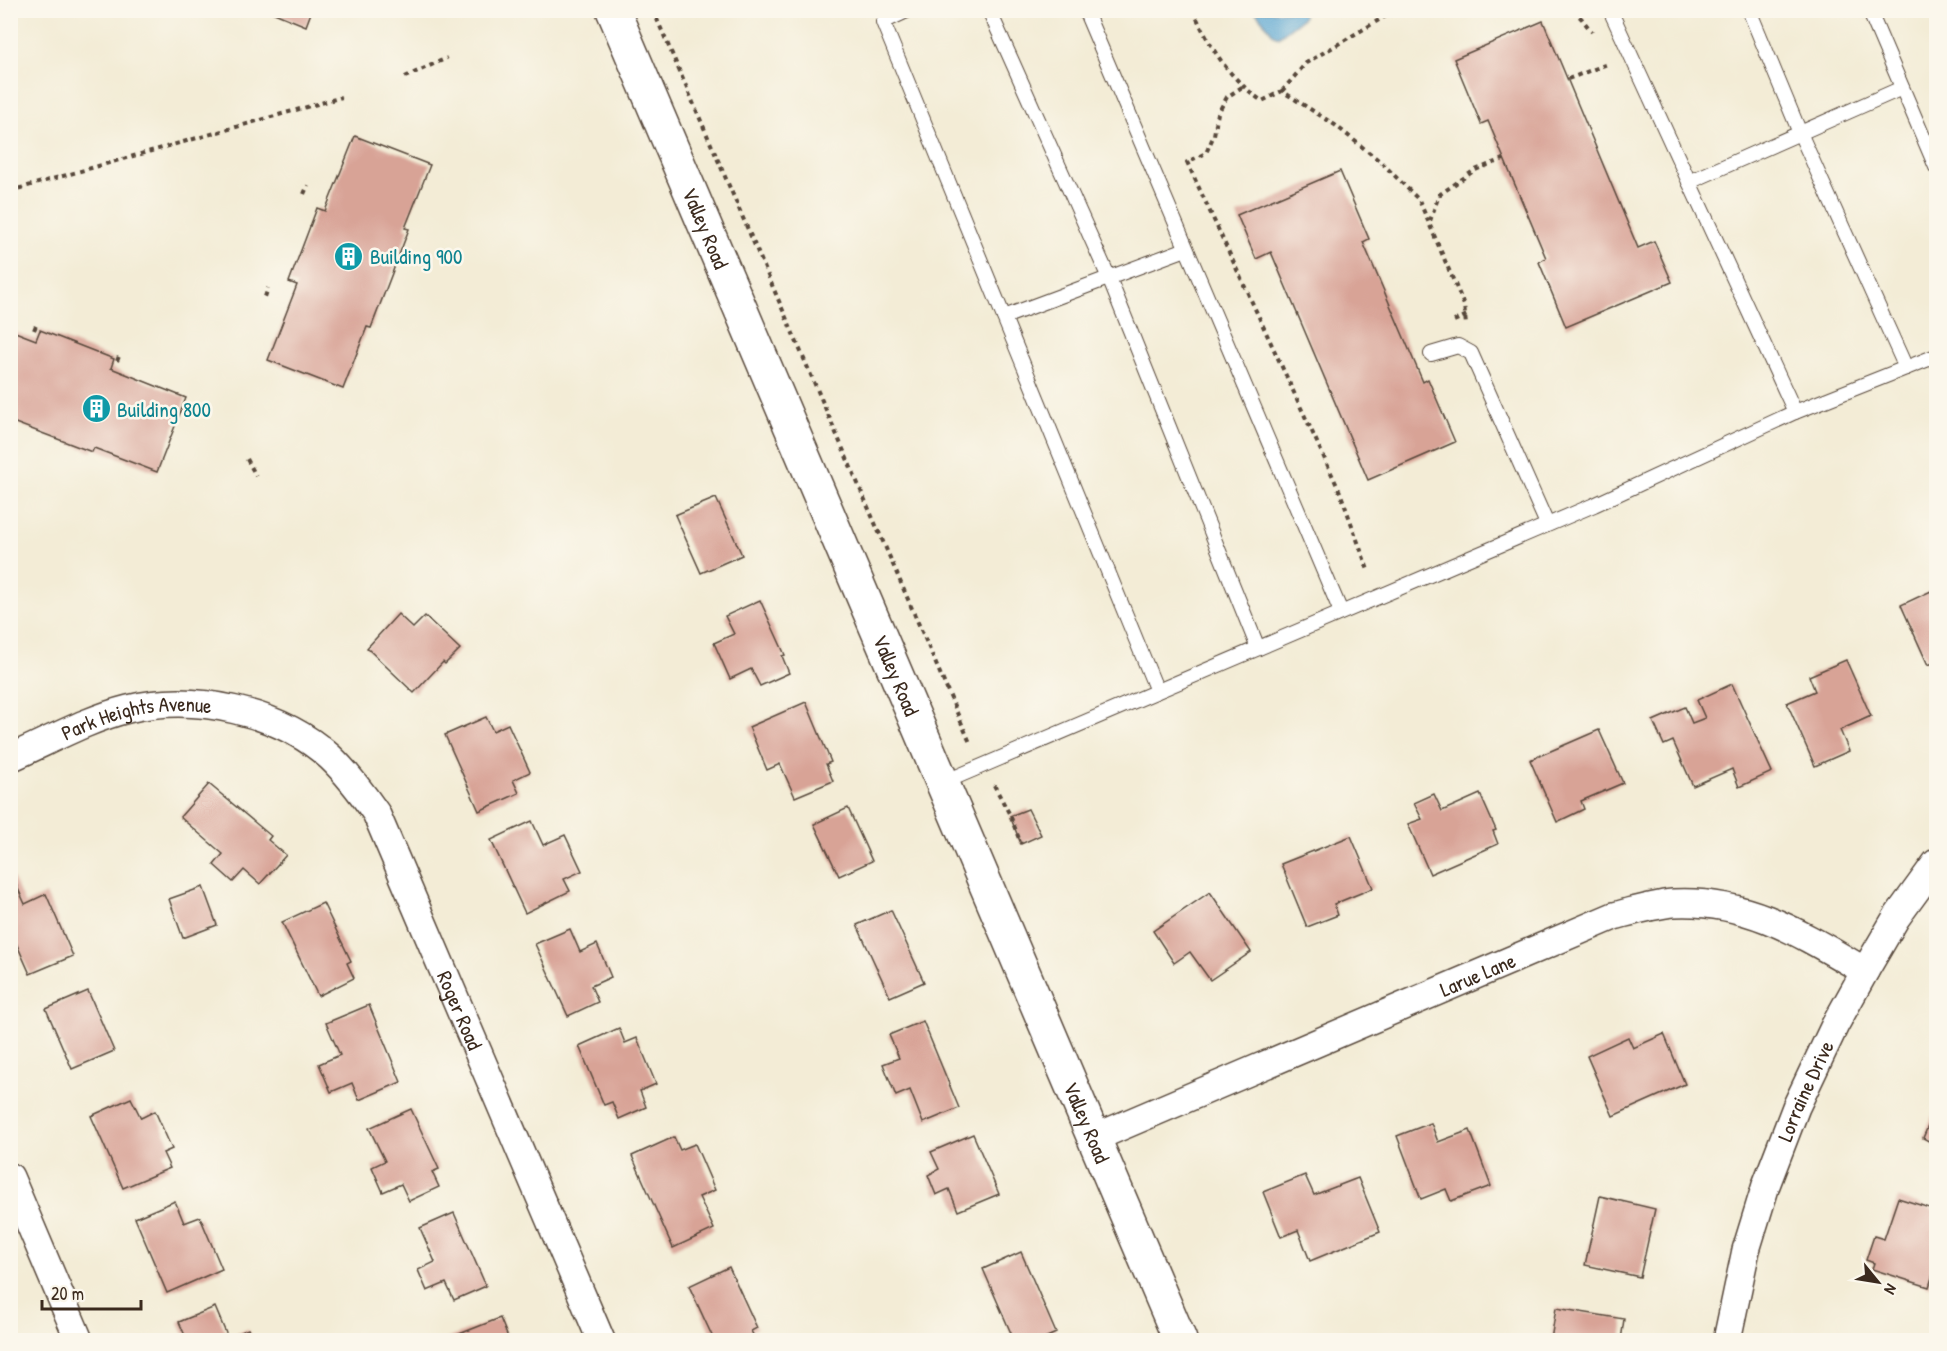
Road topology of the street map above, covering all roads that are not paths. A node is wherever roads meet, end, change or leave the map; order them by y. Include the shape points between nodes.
1 (613, 10) edge
2 (909, 10) edge
3 (989, 10) edge
4 (1085, 10) edge
5 (1610, 10) edge
6 (1749, 10) edge
7 (1869, 10) edge
8 (1902, 88) junction
9 (1800, 133) junction
10 (1936, 166) edge
11 (1689, 182) junction
12 (1186, 249) junction
13 (1109, 278) junction
14 (1004, 317) junction
15 (1431, 354) dead end
16 (1936, 356) edge
17 (1906, 368) junction
18 (1795, 412) junction
19 (1547, 524) junction
20 (1341, 612) junction
21 (1258, 648) junction
22 (1157, 691) junction
23 (268, 720) joint
24 (10, 758) edge
25 (942, 783) junction
26 (1936, 862) edge
27 (1865, 971) junction
28 (1094, 1138) junction
29 (10, 1177) edge
30 (79, 1341) edge
31 (601, 1341) edge
32 (1180, 1341) edge
33 (1727, 1341) edge

1 - 25 street, Valley Road
2 - 14 lane via 883,22
3 - 13 lane
4 - 12 lane
5 - 11 lane
6 - 9 lane
7 - 8 lane
8 - 9 lane
8 - 10 lane
9 - 11 lane
9 - 17 lane
11 - 18 lane
12 - 13 lane
12 - 20 lane
13 - 14 lane
13 - 21 lane
14 - 22 lane
15 - 19 lane via 1458,346 1471,353
16 - 17 lane
17 - 18 lane
18 - 19 lane
19 - 20 lane
20 - 21 lane
21 - 22 lane
22 - 25 lane
23 - 24 street, Park Heights Avenue via 202,705 158,704 99,718
23 - 31 street, Roger Road via 298,734 328,756 357,785 376,813
25 - 28 street, Valley Road
26 - 27 street, Lorraine Drive
27 - 28 street, Larue Lane via 1762,916 1718,905 1673,903 1643,908 1614,916
27 - 33 street, Lorraine Drive via 1796,1107 1766,1185 1746,1250
28 - 32 street, Valley Road
29 - 30 street

